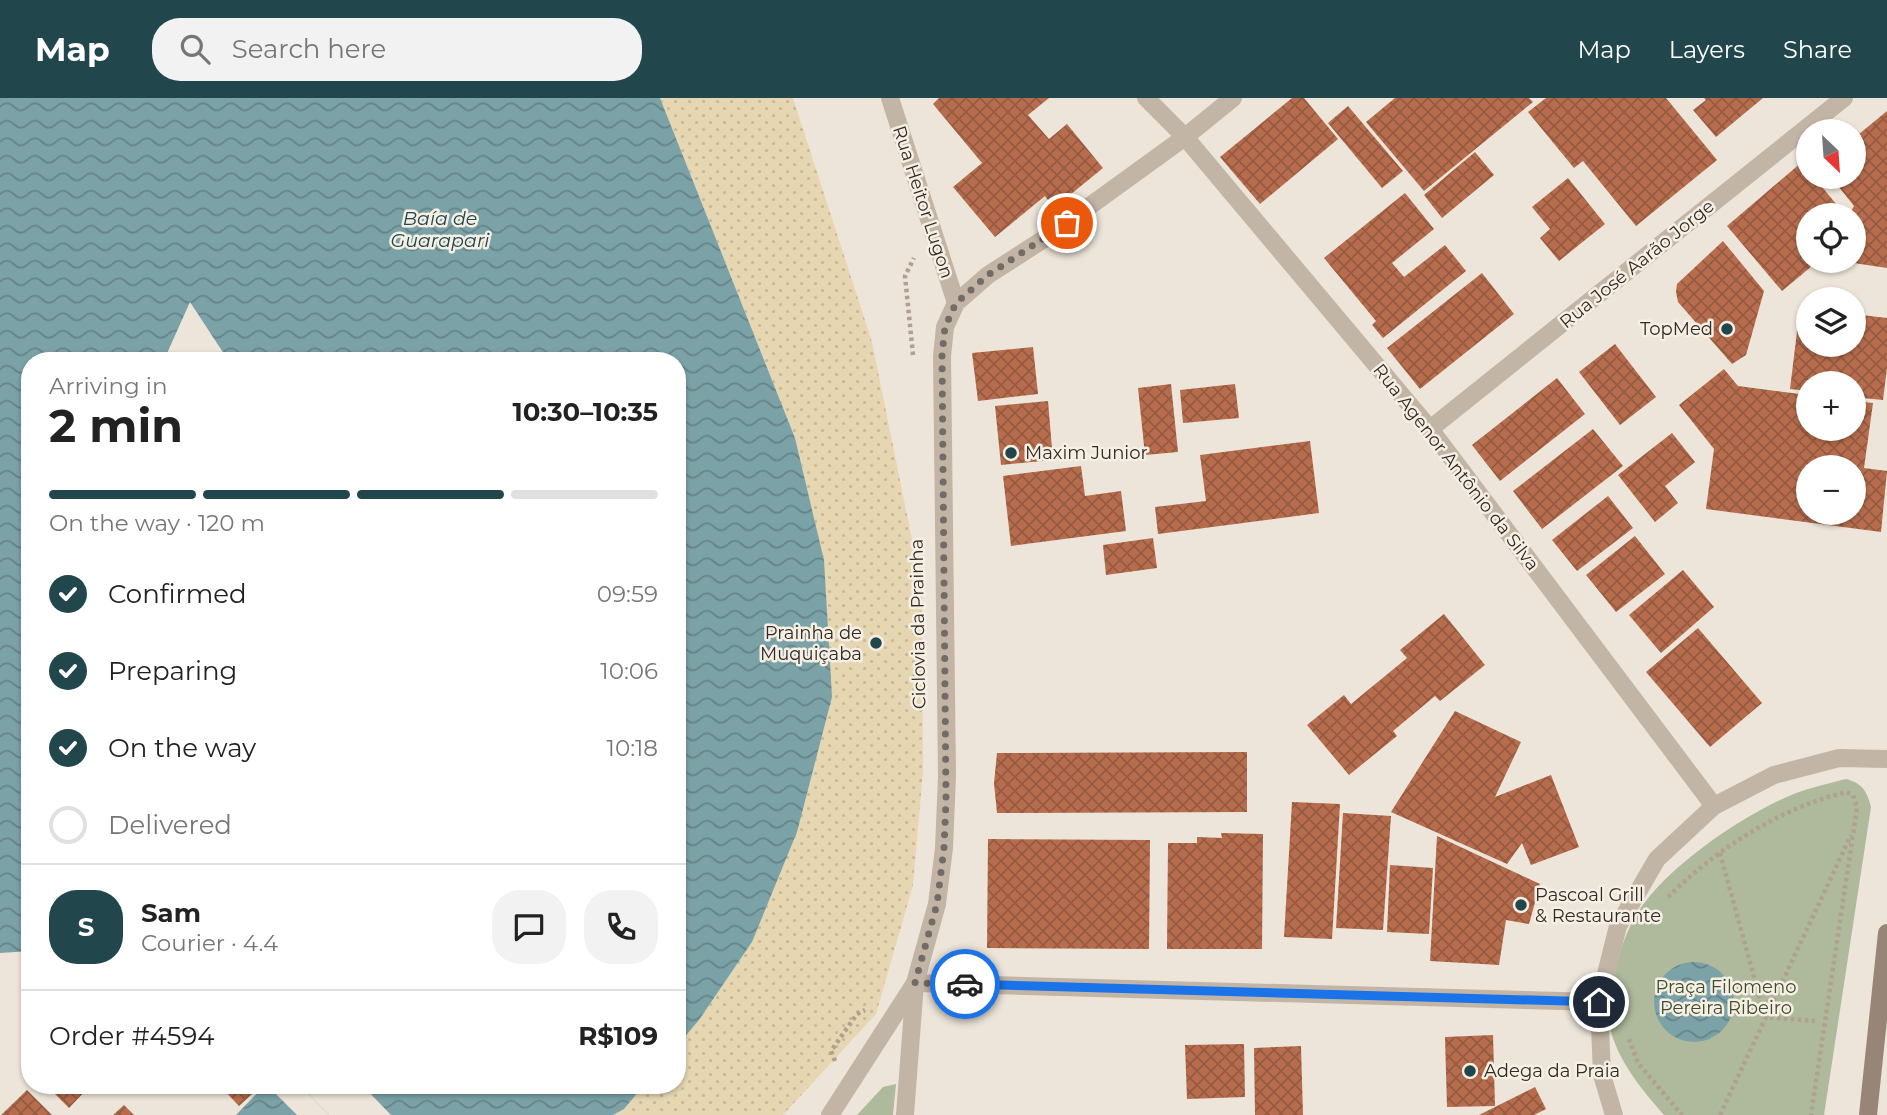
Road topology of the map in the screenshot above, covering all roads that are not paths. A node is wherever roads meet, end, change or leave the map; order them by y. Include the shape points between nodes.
1 (890, 98) edge
2 (1146, 98) edge
3 (1233, 98) edge
4 (1844, 98) edge
5 (1185, 137) junction
6 (956, 303) junction
7 (1430, 429) junction
8 (1887, 759) edge
9 (1714, 806) junction
10 (1887, 933) edge
11 (915, 983) junction
12 (1599, 1002) junction
13 (830, 1115) edge
14 (905, 1115) edge
15 (1614, 1115) edge
16 (1868, 1115) edge

1 - 6 street, Rua Heitor Lugon
2 - 5 street
3 - 5 street
4 - 7 street, Rua José Aarão Jorge
5 - 6 street via 988,275
5 - 7 street, Rua Agenor Antônio da Silva
6 - 11 street via 945,327 942,355 944,848 937,904
7 - 9 street, Rua Agenor Antônio da Silva
8 - 9 street via 1839,758 1774,775
9 - 12 street via 1657,859 1618,926
10 - 16 main road
11 - 12 street
11 - 13 street
11 - 14 street
12 - 15 street via 1602,1075

